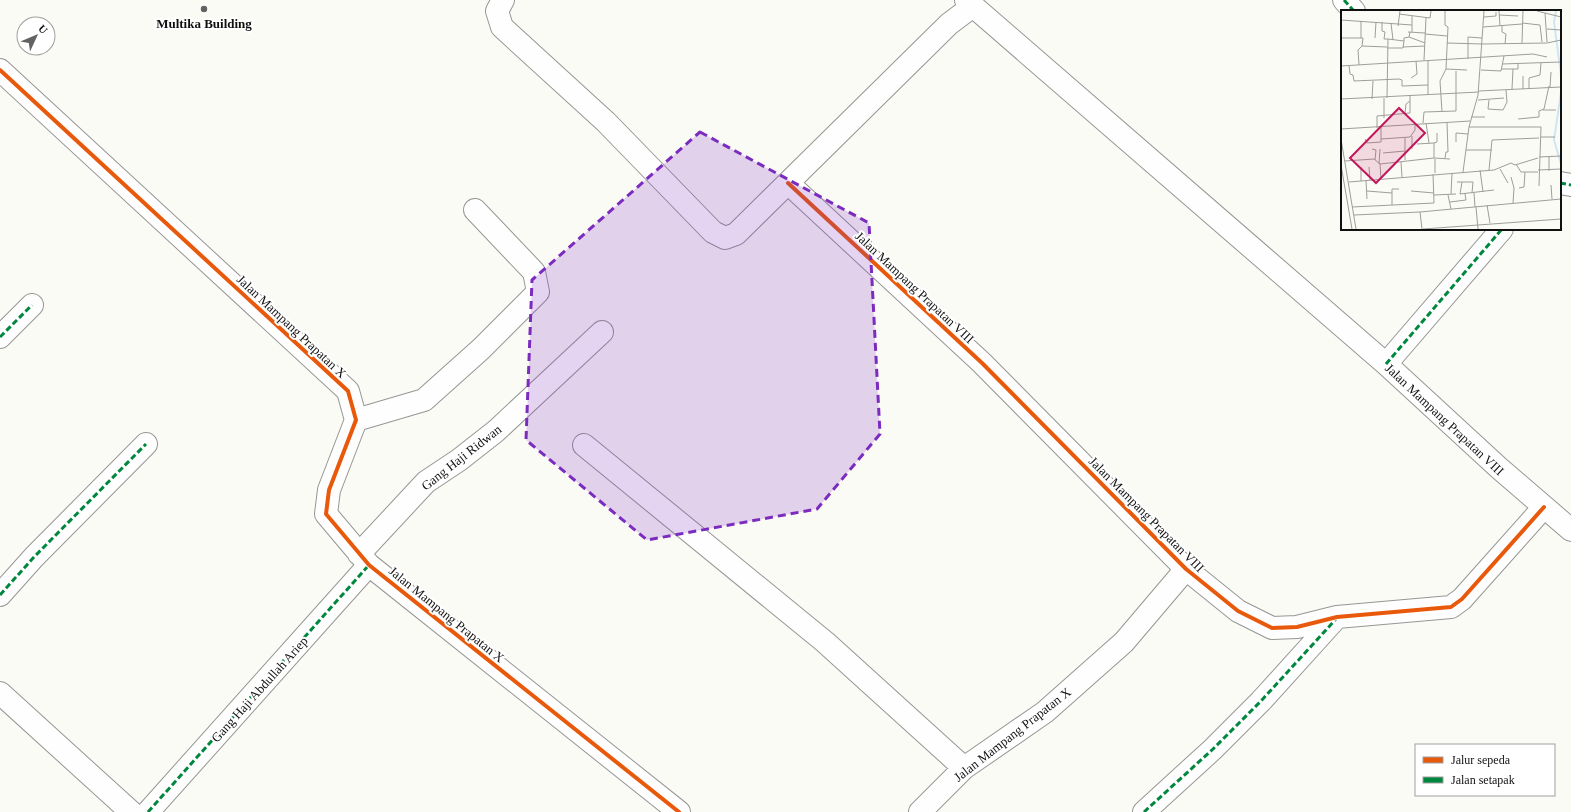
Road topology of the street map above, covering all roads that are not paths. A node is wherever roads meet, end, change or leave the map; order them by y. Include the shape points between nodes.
1 (503, 0) edge
2 (1344, 0) edge
3 (969, 3) edge
4 (1353, 10) edge
5 (0, 70) edge
6 (788, 182) junction
7 (1561, 183) edge
8 (1571, 185) edge
9 (475, 210) dead end
10 (1501, 230) edge
11 (32, 305) dead end
12 (602, 332) dead end
13 (0, 336) edge
14 (1386, 364) junction
15 (356, 420) junction
16 (146, 444) dead end
17 (584, 445) dead end
18 (1544, 507) junction
19 (1571, 530) edge
20 (364, 560) junction
21 (1186, 569) junction
22 (0, 595) edge
23 (1337, 617) junction
24 (0, 693) edge
25 (964, 768) junction
26 (130, 812) edge
27 (148, 812) edge
28 (679, 812) edge
29 (920, 812) edge
30 (1144, 812) edge

1 - 6 street via 497,11 502,27 606,122 713,232 725,238 736,234
2 - 4 street
3 - 6 street
3 - 14 street, Jalan Mampang Prapatan VIII
5 - 15 street, Jalan Mampang Prapatan X via 348,391
6 - 21 street, Jalan Mampang Prapatan VIII via 982,363
7 - 8 street
9 - 15 street via 534,272 538,292 481,350 424,400
10 - 14 street
11 - 13 street
12 - 20 street, Gang Haji Ridwan via 496,431 426,482
14 - 18 street, Jalan Mampang Prapatan VIII
15 - 20 street, Jalan Mampang Prapatan X via 329,490 326,514
16 - 22 street
17 - 25 street via 825,642
18 - 19 street, Jalan Mampang Prapatan VIII
18 - 23 street, Jalan Mampang Prapatan VIII via 1462,599 1451,607
20 - 27 street, Gang Haji Abdullah Ariep
20 - 28 street, Jalan Mampang Prapatan X
21 - 23 street, Jalan Mampang Prapatan VIII via 1238,611 1272,628 1298,627
21 - 25 street, Jalan Mampang Prapatan X via 1124,642 1045,712
23 - 30 street via 1261,701
24 - 26 street
25 - 29 street, Jalan Mampang Prapatan X

